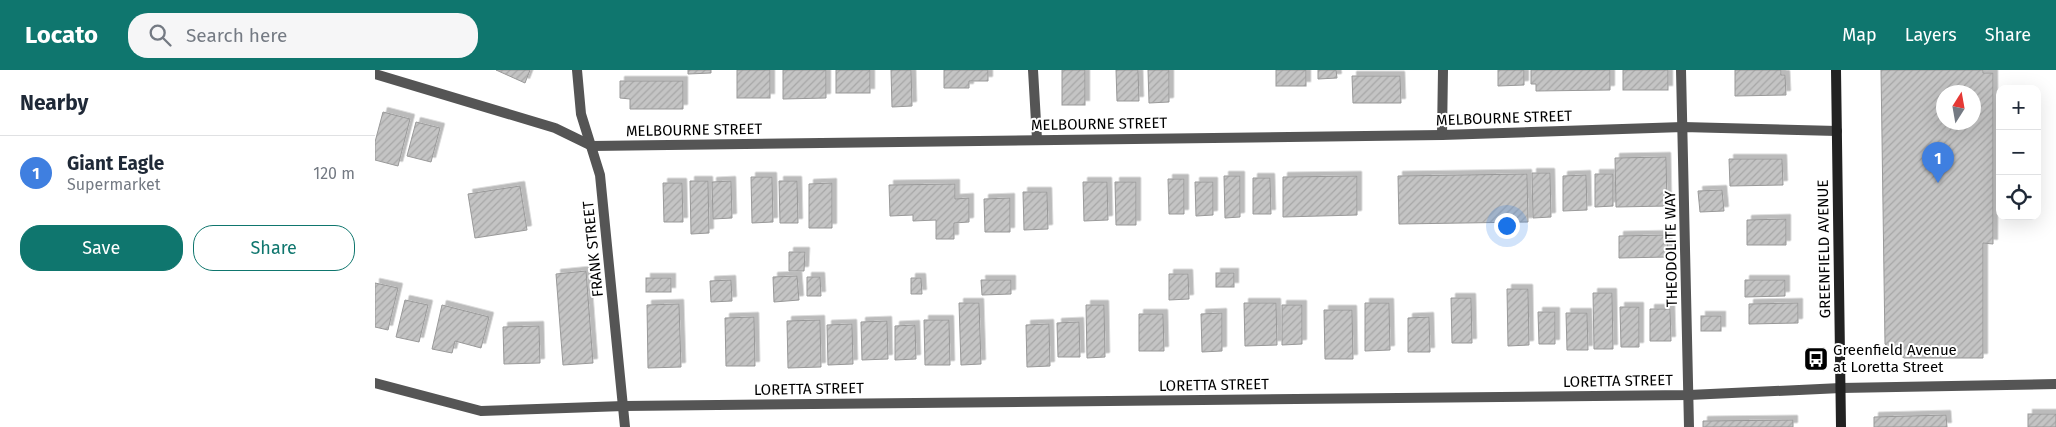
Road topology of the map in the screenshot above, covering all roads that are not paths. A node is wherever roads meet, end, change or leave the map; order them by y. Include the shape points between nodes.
1 (577, 70) edge
2 (1033, 70) edge
3 (1443, 70) edge
4 (1681, 70) edge
5 (1836, 70) edge
6 (375, 74) edge
7 (1683, 127) junction
8 (1837, 131) junction
9 (1443, 135) junction
10 (1037, 139) junction
11 (592, 146) junction
12 (375, 383) edge
13 (2056, 384) edge
14 (1841, 388) junction
15 (1689, 395) junction
16 (624, 406) junction
17 (625, 427) edge
18 (1689, 427) edge
19 (1841, 427) edge

1 - 11 street, FRANK STREET via 581,114
2 - 10 street
3 - 9 street
4 - 7 street, THEODOLITE WAY
5 - 8 main road, GREENFIELD AVENUE
6 - 11 street, MELBOURNE STREET via 555,128
7 - 8 street, MELBOURNE STREET
7 - 9 street, MELBOURNE STREET
7 - 15 street, THEODOLITE WAY
8 - 14 main road, GREENFIELD AVENUE
9 - 10 street, MELBOURNE STREET
10 - 11 street, MELBOURNE STREET
11 - 16 street, FRANK STREET via 600,175
12 - 16 street, LORETTA STREET via 481,411
13 - 14 street, LORETTA STREET
14 - 15 street, LORETTA STREET
14 - 19 main road, GREENFIELD AVENUE
15 - 16 street, LORETTA STREET
15 - 18 street, THEODOLITE WAY
16 - 17 street, FRANK STREET

